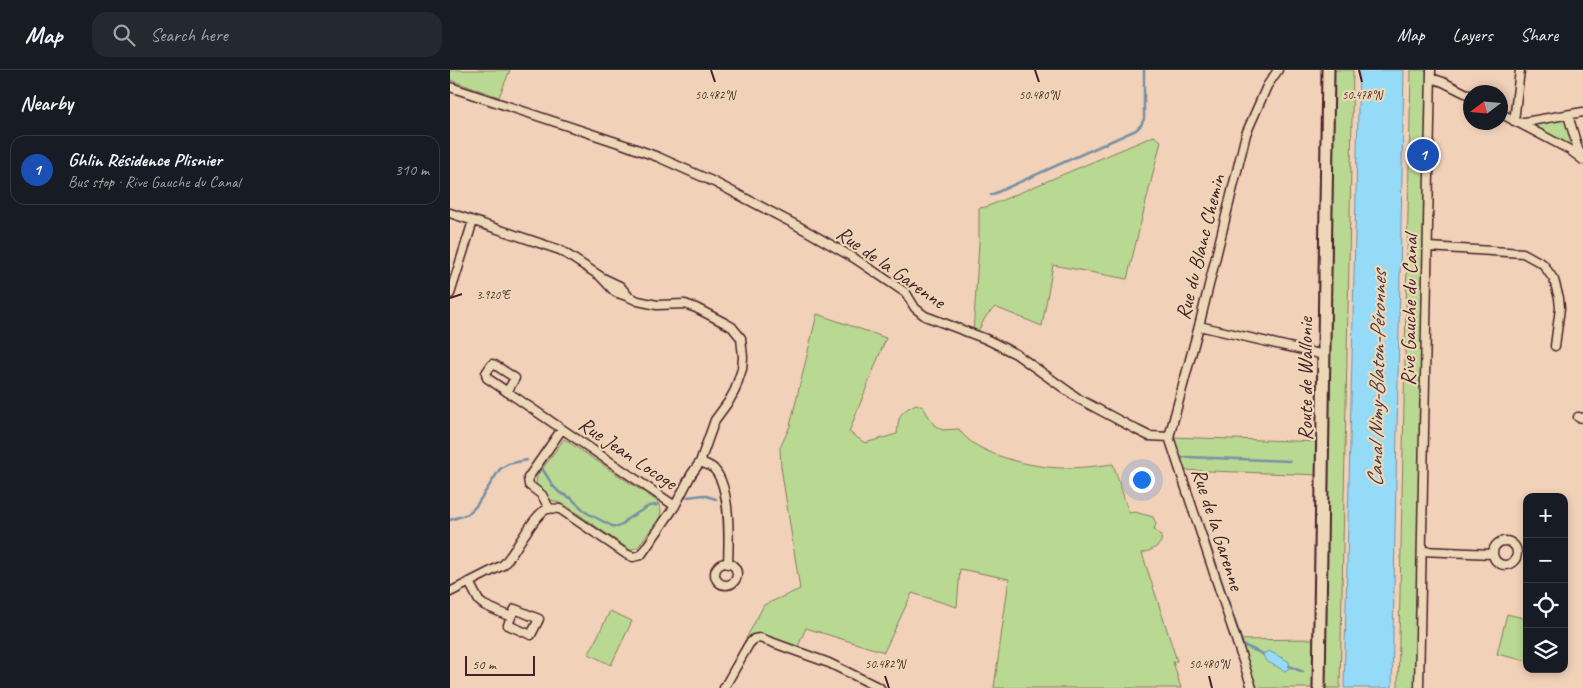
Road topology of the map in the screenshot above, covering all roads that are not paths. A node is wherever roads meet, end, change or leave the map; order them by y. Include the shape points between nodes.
1 (1278, 70) edge
2 (1328, 70) edge
3 (1520, 70) edge
4 (1431, 74) edge
5 (450, 87) edge
6 (1463, 92) edge
7 (1583, 112) edge
8 (1568, 115) junction
9 (1508, 118) edge
10 (1516, 122) junction
11 (1583, 159) edge
12 (450, 214) edge
13 (473, 221) junction
14 (1429, 247) junction
15 (450, 294) edge
16 (1199, 326) junction
17 (1556, 346) dead end
18 (1324, 355) junction
19 (507, 392) dead end
20 (562, 429) junction
21 (1169, 437) junction
22 (700, 462) junction
23 (675, 506) junction
24 (549, 508) junction
25 (1422, 551) junction
26 (1492, 554) dead end
27 (728, 564) dead end
28 (469, 582) junction
29 (450, 592) edge
30 (511, 616) dead end
31 (724, 688) edge
32 (880, 688) edge
33 (1252, 688) edge
34 (1319, 688) edge
35 (1419, 688) edge

1 - 16 street, Rue du Blanc Chemin via 1267,86 1246,134
2 - 18 main road, Route de Wallonie
3 - 10 street
4 - 6 street
4 - 14 street, Rive Gauche du Canal
5 - 21 street, Rue de la Garenne via 626,145 714,182 854,258 906,293 915,308 925,316 1016,354 1079,399 1136,430 1149,436
7 - 8 street
8 - 10 street
8 - 11 street
9 - 10 street
10 - 11 street
12 - 13 street
13 - 15 street
13 - 22 street via 560,250 620,286 638,301 652,305 685,304 732,327 743,346 739,381 715,420
14 - 17 street via 1523,253 1543,264 1554,280 1559,298
14 - 25 street, Rive Gauche du Canal
16 - 18 street
16 - 21 street, Rue du Blanc Chemin
18 - 34 main road, Route de Wallonie
19 - 20 street, Rue Jean Locoge
20 - 23 street, Rue Jean Locoge
20 - 24 street, Rue Jean Locoge via 528,478 529,485 542,495
21 - 33 street, Rue de la Garenne
22 - 23 street
22 - 27 street via 714,469 723,489 728,517
23 - 24 street via 644,553 636,557 626,554 560,509
24 - 28 street via 533,522 506,562
25 - 26 street
25 - 35 street, Rive Gauche du Canal
28 - 29 street
28 - 30 street via 484,605
31 - 32 street via 749,644 760,638 829,663

